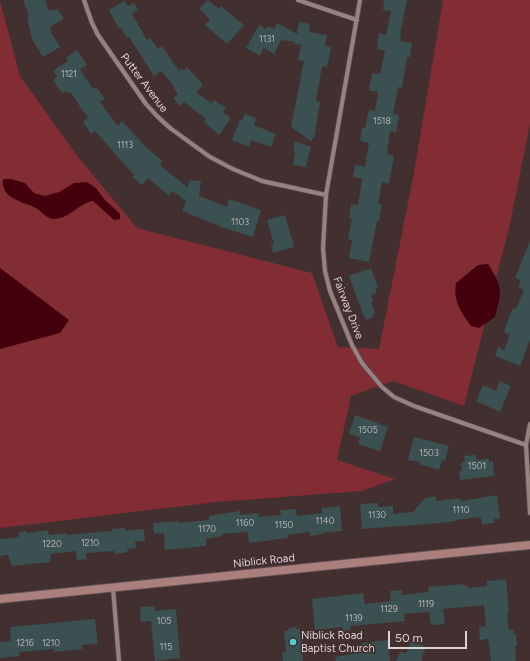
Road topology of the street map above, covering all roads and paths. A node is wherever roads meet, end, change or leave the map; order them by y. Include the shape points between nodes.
1 (84, 0) edge
2 (298, 0) edge
3 (360, 0) edge
4 (357, 20) junction
5 (326, 195) junction
6 (530, 424) edge
7 (526, 445) junction
8 (530, 513) edge
9 (530, 545) edge
10 (113, 587) junction
11 (0, 599) edge
12 (119, 661) edge

1 - 5 street, Putter Avenue via 98,35 146,104 170,128 210,157 233,169 262,181
2 - 4 street
3 - 4 street, Fairway Drive
4 - 5 street, Fairway Drive
5 - 7 street, Fairway Drive via 322,248 324,271 340,318 369,373 394,397
6 - 7 street
7 - 8 street
9 - 10 main road, Niblick Road
10 - 11 main road, Niblick Road
10 - 12 street

